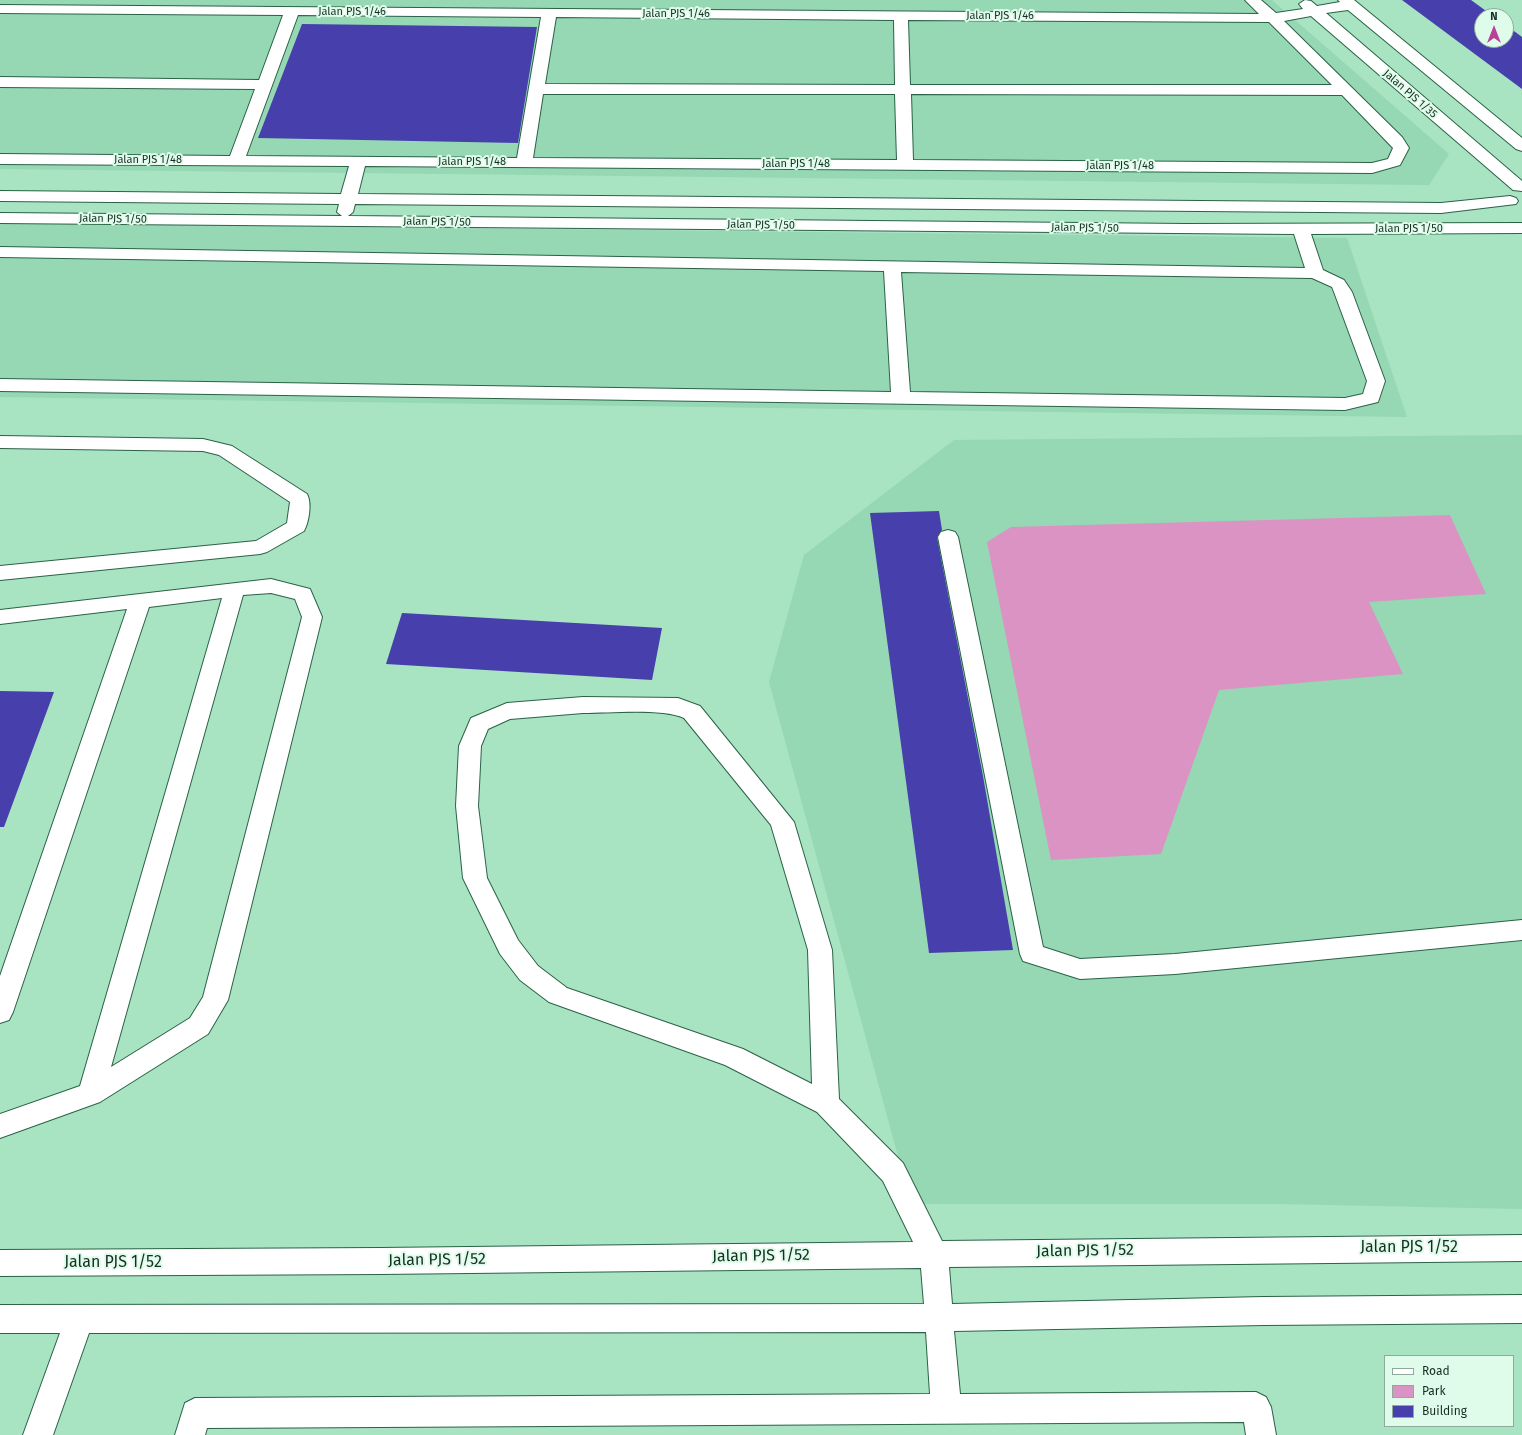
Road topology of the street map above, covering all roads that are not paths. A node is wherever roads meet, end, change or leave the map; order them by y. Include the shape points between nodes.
1 (961, 0) edge
2 (1252, 0) edge
3 (1302, 0) edge
4 (1348, 2) edge
5 (1108, 4) dead end
6 (40, 5) edge
7 (0, 9) edge
8 (292, 11) junction
9 (1314, 11) junction
10 (549, 13) junction
11 (901, 16) junction
12 (976, 16) junction
13 (1121, 17) junction
14 (1273, 18) junction
15 (0, 82) edge
16 (265, 85) junction
17 (536, 89) junction
18 (902, 89) junction
19 (1346, 90) junction
20 (1522, 146) edge
21 (0, 159) edge
22 (236, 161) junction
23 (358, 161) junction
24 (524, 162) junction
25 (905, 165) junction
26 (1520, 187) edge
27 (0, 196) edge
28 (348, 199) junction
29 (1510, 201) junction
30 (1522, 217) edge
31 (0, 218) edge
32 (342, 221) junction
33 (1522, 228) edge
34 (1301, 229) junction
35 (0, 252) edge
36 (892, 266) junction
37 (1315, 273) junction
38 (0, 385) edge
39 (901, 398) junction
40 (0, 442) edge
41 (948, 537) dead end
42 (0, 573) edge
43 (235, 589) junction
44 (140, 601) junction
45 (0, 617) edge
46 (1522, 930) edge
47 (0, 1012) edge
48 (91, 1094) junction
49 (826, 1104) junction
50 (0, 1126) edge
51 (1522, 1248) edge
52 (934, 1254) junction
53 (0, 1263) edge
54 (1522, 1309) edge
55 (939, 1318) junction
56 (79, 1319) junction
57 (0, 1320) edge
58 (946, 1408) junction
59 (192, 1424) edge
60 (38, 1435) edge
61 (1261, 1435) edge

1 - 12 street
2 - 14 street, Jalan PJS 1/48
3 - 9 street, Jalan PJS 1/35
4 - 9 street, Jalan PJS 1/46
4 - 20 street
5 - 13 street
6 - 7 street, Jalan PJS 1/46
6 - 8 street, Jalan PJS 1/46
8 - 10 street, Jalan PJS 1/46
8 - 16 street
9 - 14 street, Jalan PJS 1/46
9 - 26 street, Jalan PJS 1/35
10 - 11 street, Jalan PJS 1/46
10 - 17 street
11 - 12 street, Jalan PJS 1/46
11 - 18 street
12 - 13 street, Jalan PJS 1/46
13 - 14 street, Jalan PJS 1/46
14 - 19 street, Jalan PJS 1/48
15 - 16 street
16 - 22 street
17 - 18 street
17 - 24 street
18 - 19 street
18 - 25 street
19 - 25 street, Jalan PJS 1/48 via 1396,140 1401,148 1394,162 1372,168
21 - 22 street, Jalan PJS 1/48
22 - 23 street, Jalan PJS 1/48
23 - 24 street, Jalan PJS 1/48
23 - 28 street
24 - 25 street, Jalan PJS 1/48
26 - 29 street via 1512,194
27 - 28 street, Jalan PJS 1/50
28 - 29 street, Jalan PJS 1/50 via 1441,208
28 - 32 street
29 - 30 street via 1513,209
31 - 32 street, Jalan PJS 1/50
32 - 34 street, Jalan PJS 1/50
33 - 34 street, Jalan PJS 1/50
34 - 37 street
35 - 36 street
36 - 37 street
36 - 39 street
37 - 39 street via 1338,284 1343,292 1376,381 1371,398 1345,404
38 - 39 street
40 - 42 street via 203,445 225,450 300,499 297,526 260,547
41 - 46 street via 1032,954 1080,968 1175,964
43 - 44 street
43 - 48 street
43 - 48 street via 271,586 303,594 312,617 215,1000 199,1026
44 - 45 street
44 - 47 street
48 - 50 street
49 - 49 street via 820,950 782,822 692,712 678,706 659,704 583,705 506,711 479,724 470,746 466,806 475,878 509,947 529,973 558,995 734,1057
49 - 52 street via 894,1172
51 - 52 street, Jalan PJS 1/52
52 - 53 street, Jalan PJS 1/52
52 - 55 street
54 - 55 street
55 - 56 street
55 - 58 street
56 - 57 street
56 - 60 street
58 - 59 street
58 - 61 street via 1256,1407

